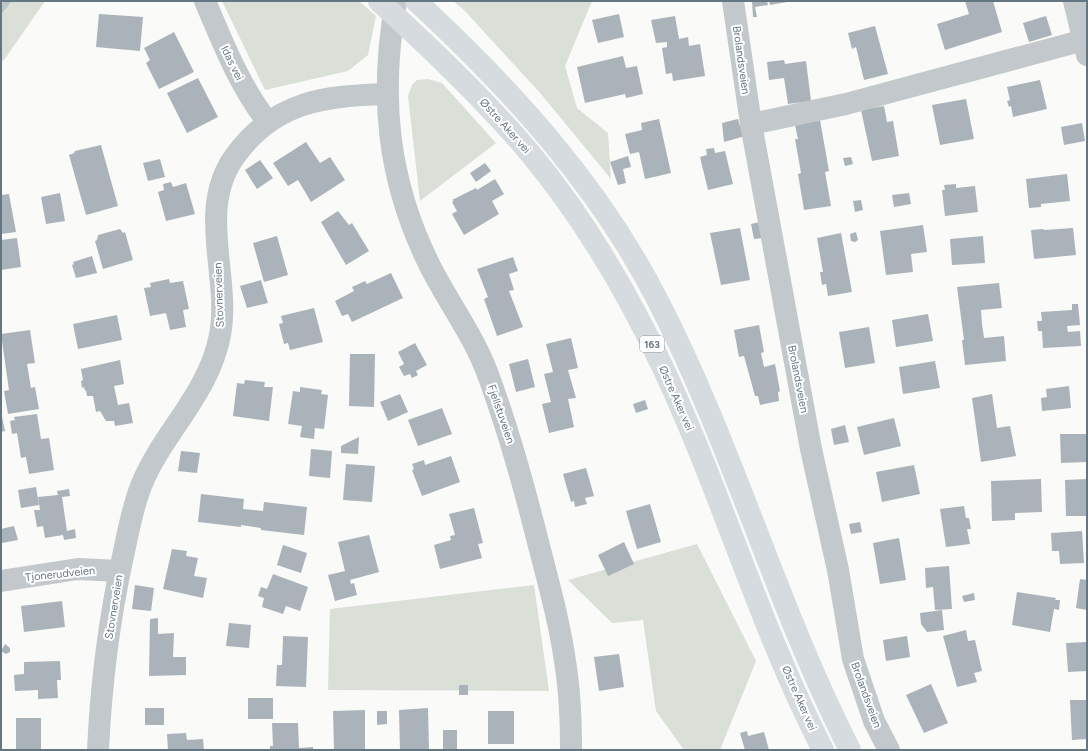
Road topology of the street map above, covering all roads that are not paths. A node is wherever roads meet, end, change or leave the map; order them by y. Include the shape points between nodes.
1 (205, 1) edge
2 (379, 1) edge
3 (396, 1) edge
4 (416, 1) edge
5 (733, 1) edge
6 (1074, 1) edge
7 (1085, 48) edge
8 (387, 94) junction
9 (268, 121) junction
10 (751, 124) junction
11 (120, 571) junction
12 (1, 581) edge
13 (98, 750) edge
14 (571, 750) edge
15 (823, 750) edge
16 (850, 750) edge
17 (889, 750) edge

1 - 9 street, Idas vei via 232,67
2 - 15 highway, Østre Aker vei / 163 via 470,87 529,153 575,213 616,278 651,342 682,411 786,668
3 - 8 street via 388,48
4 - 16 highway, 163 via 487,68 549,138 597,200 637,263 658,300 706,402 795,626
5 - 10 street, Brolandsveien
6 - 7 street
7 - 10 street
8 - 9 street, Stovnerveien via 352,95 309,103
8 - 14 street, Fjellstuveien via 390,137 406,207 432,269 486,370 518,464 561,639 567,674
9 - 11 street, Stovnerveien via 237,153 221,184 216,218 222,321 216,351 212,366 198,394 155,457 141,486 134,505
10 - 17 street, Brolandsveien via 811,449 838,570 853,658 874,721
11 - 12 street, Tjonerudveien via 78,569
11 - 13 street, Stovnerveien via 106,660

